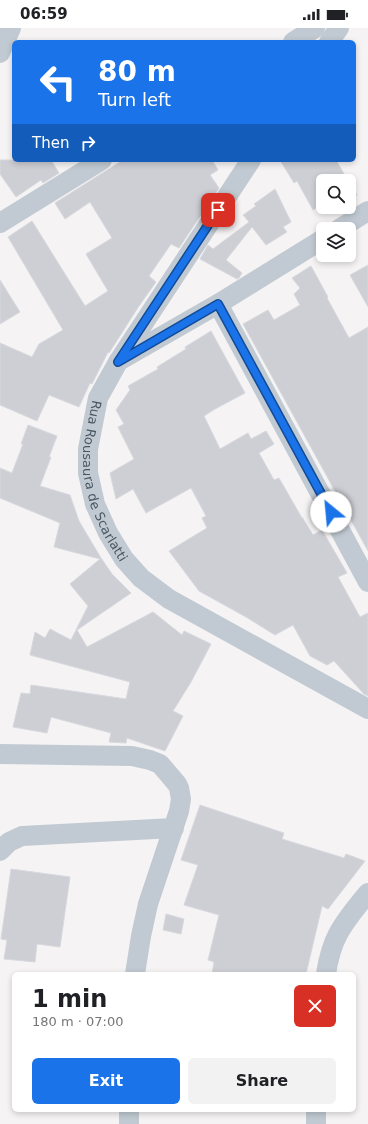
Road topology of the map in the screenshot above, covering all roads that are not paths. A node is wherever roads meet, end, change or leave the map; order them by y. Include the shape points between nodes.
1 (11, 28) edge
2 (316, 28) edge
3 (339, 28) edge
4 (296, 40) edge
5 (330, 40) edge
6 (0, 52) edge
7 (99, 162) edge
8 (250, 162) edge
9 (368, 211) edge
10 (350, 222) edge
11 (0, 223) edge
12 (316, 243) edge
13 (218, 304) junction
14 (118, 362) junction
15 (368, 582) edge
16 (368, 709) edge
17 (9, 754) edge
18 (174, 828) junction
19 (0, 851) edge
20 (368, 893) edge
21 (135, 972) edge
22 (326, 972) edge
23 (129, 1112) edge
24 (316, 1112) edge
25 (129, 1124) edge
26 (316, 1124) edge

1 - 6 street
2 - 4 street
3 - 5 street
7 - 11 street
8 - 14 street, Rua Rousaura de Scarlatti
9 - 10 street
12 - 13 street
13 - 14 street
13 - 15 street
14 - 16 street, Rua Rousaura de Scarlatti via 98,398 88,448 88,473 95,504 108,534 124,559 141,578 169,599
17 - 18 street via 132,756 160,764 177,784 181,798
18 - 19 street via 22,836 9,842
18 - 21 street via 148,904
20 - 22 street via 338,935
23 - 25 street
24 - 26 street

